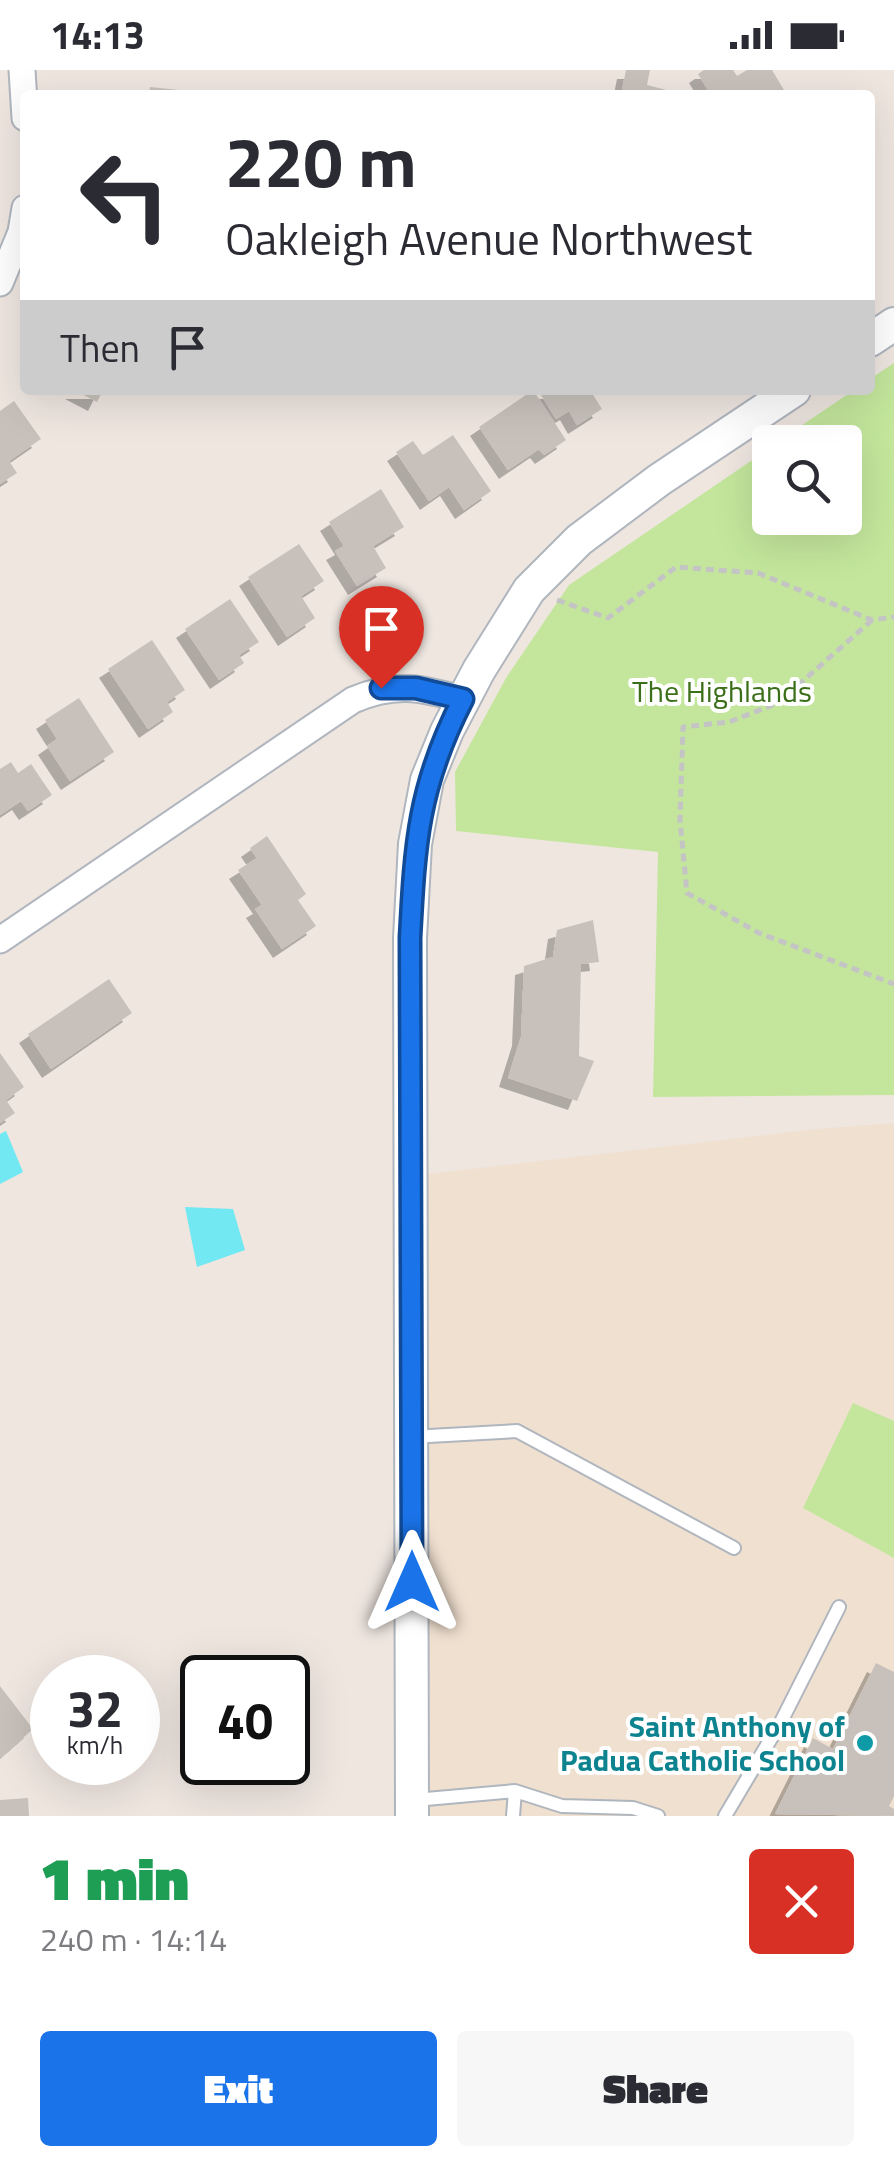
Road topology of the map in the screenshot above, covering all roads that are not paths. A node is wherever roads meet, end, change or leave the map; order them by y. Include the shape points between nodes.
1 (20, 234) edge
2 (0, 283) edge
3 (787, 395) edge
4 (463, 699) junction
5 (0, 940) edge
6 (411, 1437) junction
7 (734, 1548) dead end
8 (839, 1607) dead end
9 (516, 1790) junction
10 (412, 1808) edge
11 (514, 1816) edge
12 (658, 1816) edge
13 (725, 1816) edge

1 - 2 street
3 - 4 street via 578,540 529,590
4 - 5 street via 381,688 353,700
4 - 6 street via 427,780 415,844
6 - 7 lane via 517,1431
6 - 10 street
8 - 13 lane
9 - 10 lane
9 - 11 lane
9 - 12 lane via 562,1806 634,1808

